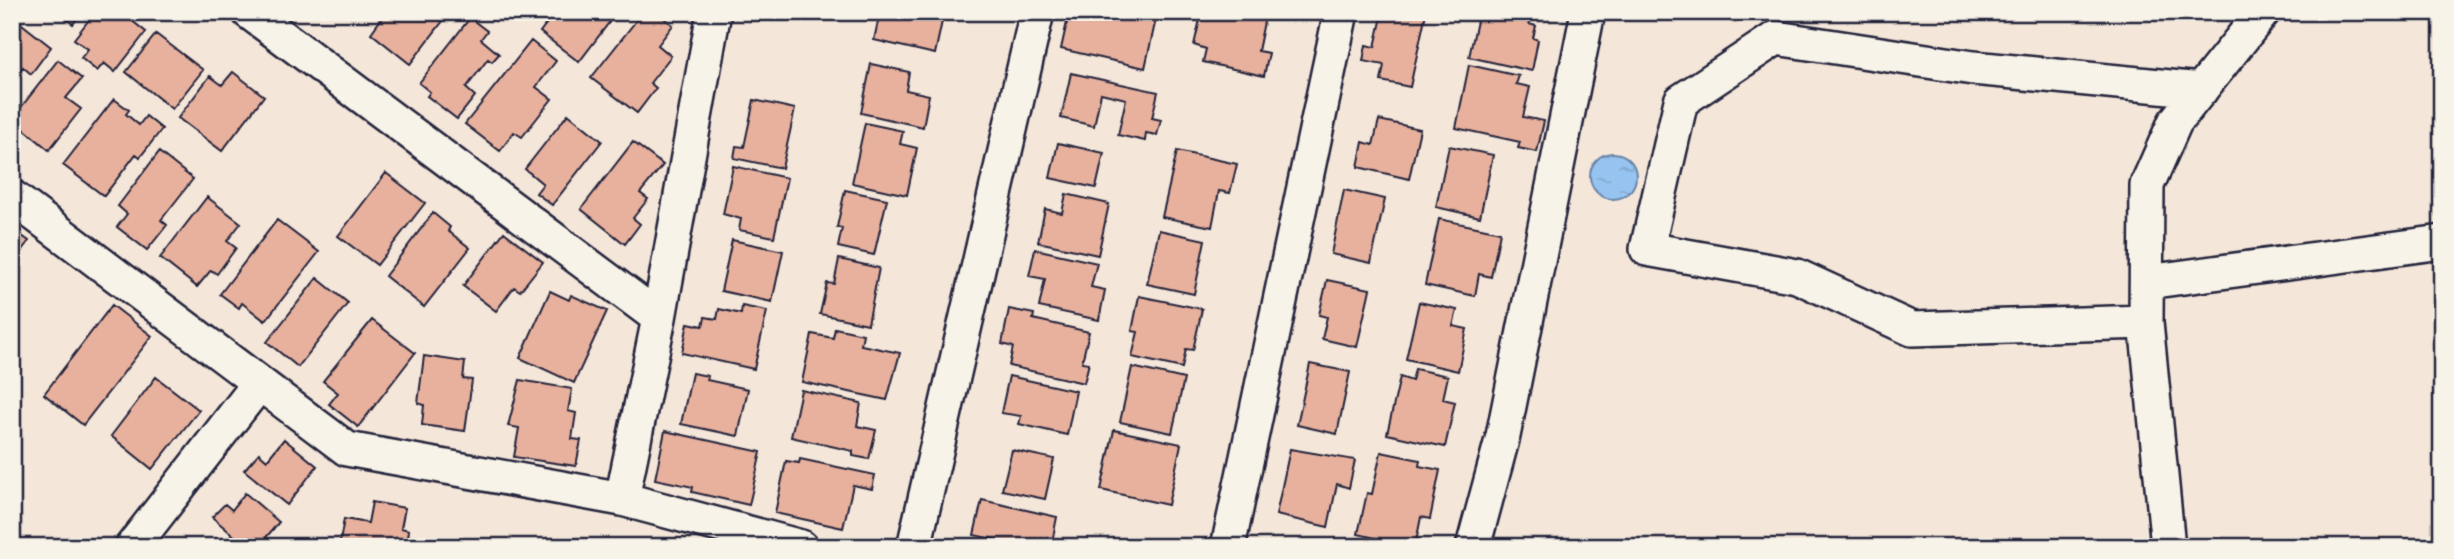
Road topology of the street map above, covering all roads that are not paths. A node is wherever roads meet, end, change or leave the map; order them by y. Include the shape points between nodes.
1 (249, 12) edge
2 (714, 12) edge
3 (1037, 12) edge
4 (1341, 12) edge
5 (1588, 12) edge
6 (1798, 12) edge
7 (2266, 13) edge
8 (1776, 38) junction
9 (2201, 90) junction
10 (12, 197) edge
11 (2442, 242) edge
12 (2147, 282) junction
13 (659, 318) junction
14 (2147, 322) junction
15 (258, 385) junction
16 (622, 499) junction
17 (132, 547) edge
18 (800, 547) edge
19 (914, 547) edge
20 (1228, 547) edge
21 (1473, 547) edge
22 (2168, 547) edge

1 - 13 street
2 - 13 street
3 - 19 street
4 - 20 street
5 - 21 street via 1503,436
6 - 8 street
7 - 9 street
8 - 9 street via 1973,68
8 - 14 street via 1681,101 1647,249 1797,276 1912,329
9 - 12 street via 2175,121 2147,185
10 - 15 street
11 - 12 street
12 - 14 street
13 - 16 street
14 - 22 street
15 - 16 street via 347,449
15 - 17 street
16 - 18 street

